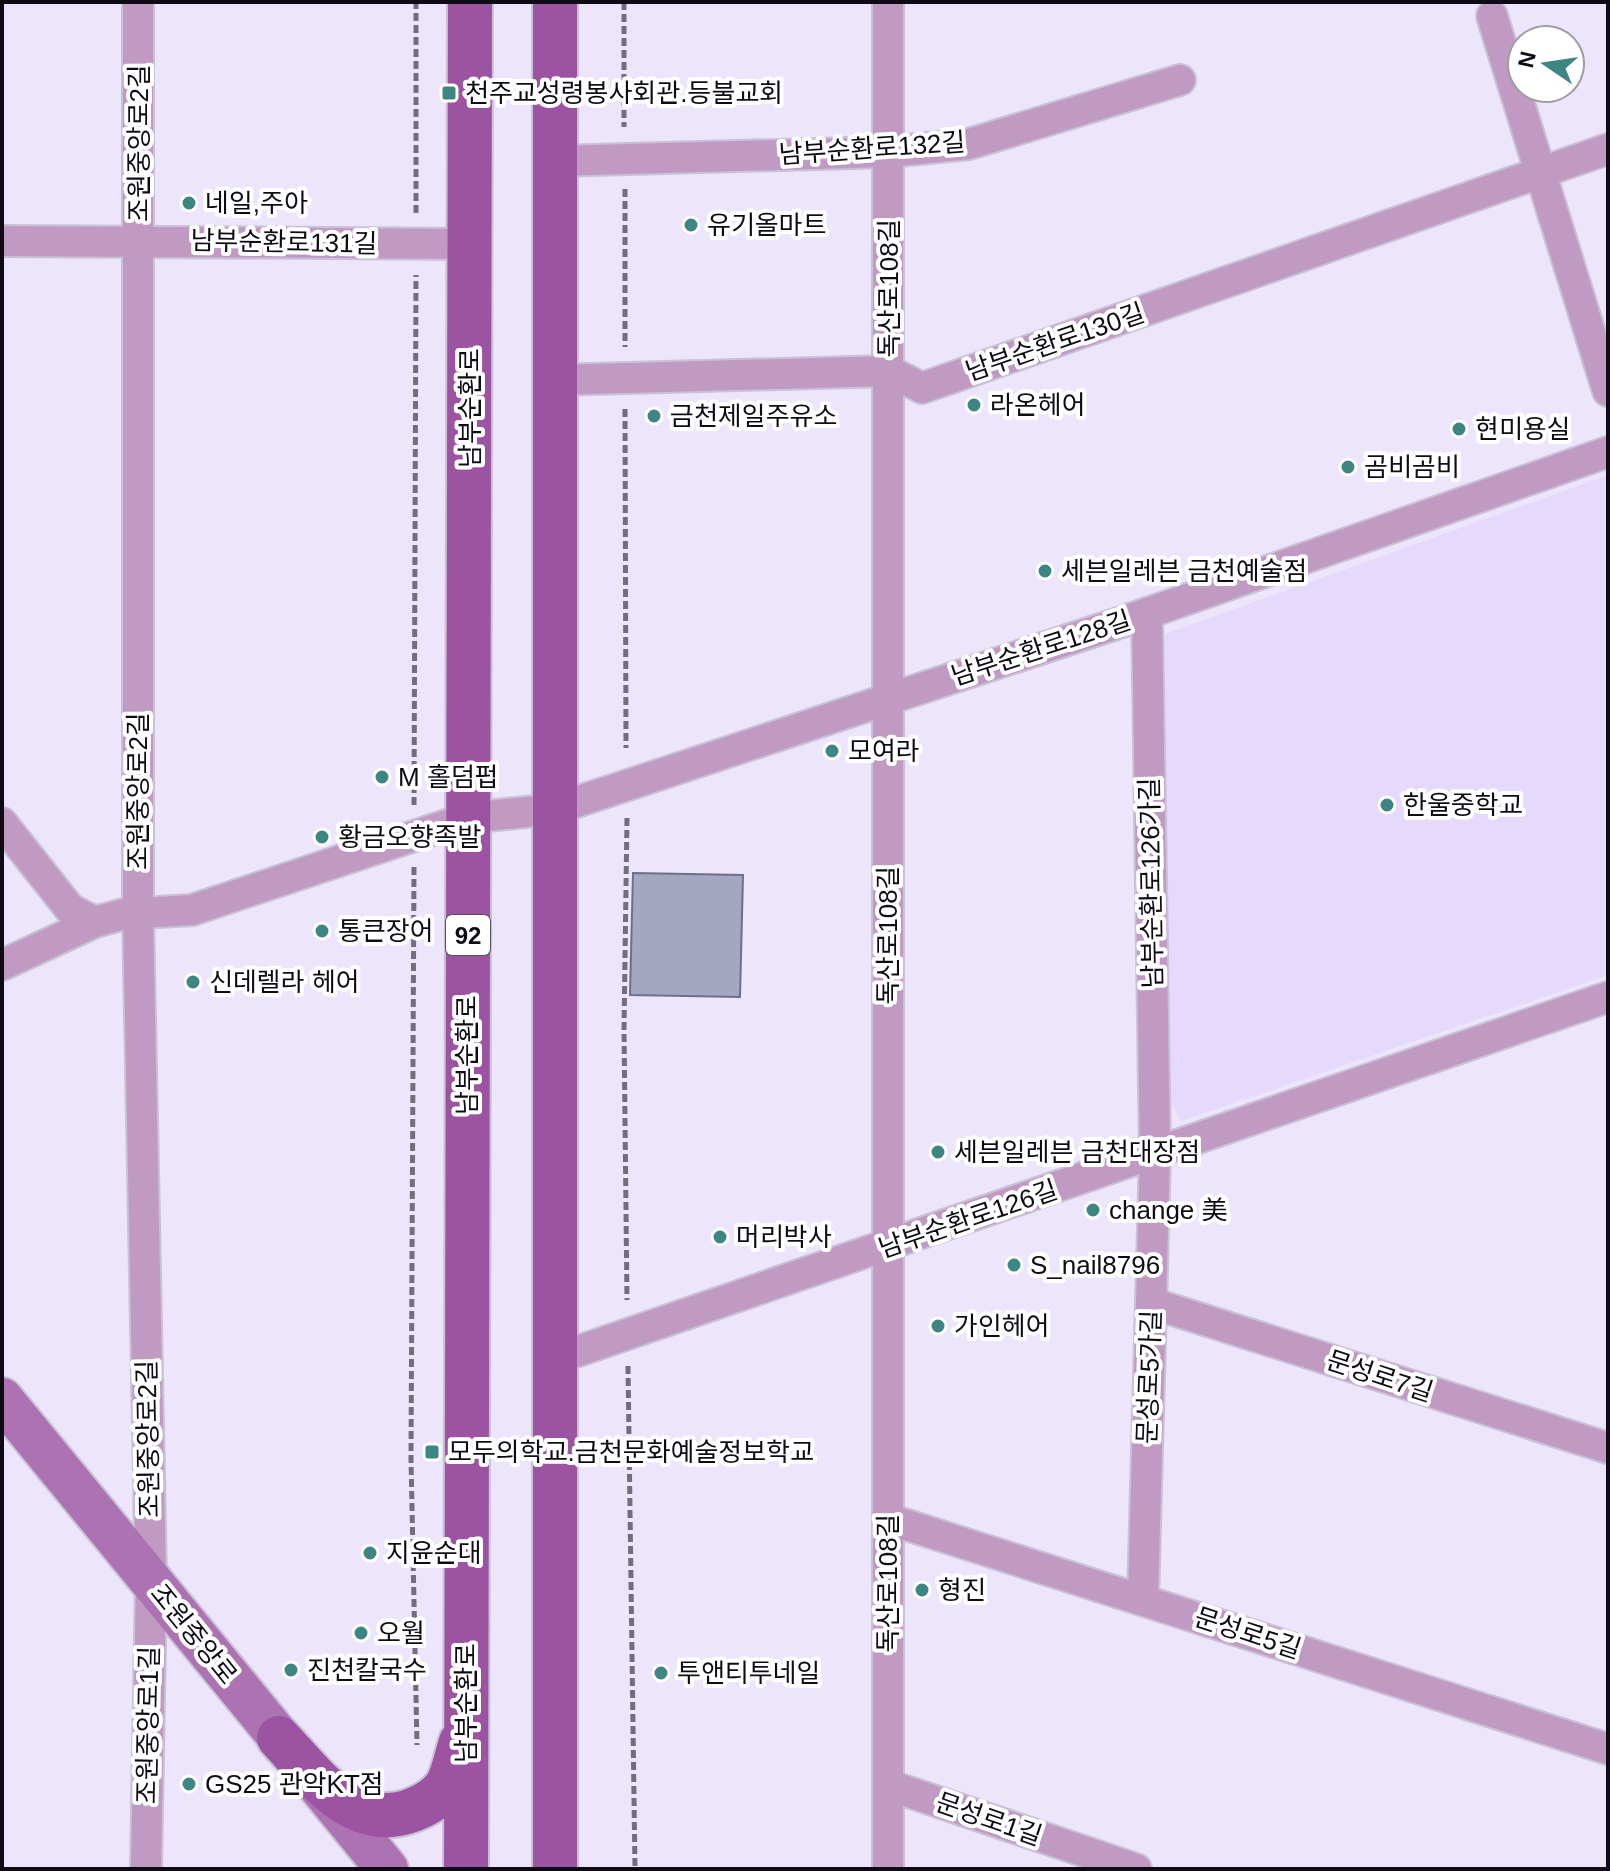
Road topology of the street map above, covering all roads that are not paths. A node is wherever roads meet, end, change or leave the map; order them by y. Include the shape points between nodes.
1 (138, 2) edge
2 (470, 2) edge
3 (555, 2) edge
4 (888, 2) edge
5 (1492, 16) dead end
6 (1180, 80) dead end
7 (1608, 149) edge
8 (888, 152) junction
9 (555, 161) junction
10 (1538, 172) junction
11 (2, 241) edge
12 (139, 241) junction
13 (471, 244) junction
14 (889, 371) junction
15 (555, 380) junction
16 (1608, 391) edge
17 (1608, 452) edge
18 (1147, 613) junction
19 (889, 698) junction
20 (555, 809) junction
21 (468, 818) junction
22 (2, 823) edge
23 (138, 914) junction
24 (95, 922) junction
25 (2, 965) edge
26 (1608, 997) edge
27 (1155, 1154) junction
28 (888, 1247) junction
29 (1151, 1303) junction
30 (555, 1359) junction
31 (2, 1399) edge
32 (1608, 1448) edge
33 (888, 1519) junction
34 (151, 1581) junction
35 (1143, 1599) junction
36 (466, 1728) junction
37 (279, 1738) junction
38 (1608, 1749) edge
39 (888, 1785) junction
40 (146, 1869) edge
41 (387, 1869) edge
42 (466, 1869) edge
43 (555, 1869) edge
44 (888, 1869) edge
45 (1136, 1869) edge

1 - 12 street, 조원중앙로2길
2 - 13 main road, 남부순환로 / 92
3 - 9 main road
4 - 8 street, 독산로108길
5 - 10 street
6 - 8 street, 남부순환로132길 via 969,144
7 - 10 street, 남부순환로130길
8 - 9 street, 남부순환로132길
8 - 14 street, 독산로108길
9 - 15 main road
10 - 14 street, 남부순환로130길 via 922,388
10 - 16 street
11 - 12 street, 남부순환로131길
12 - 13 street, 남부순환로131길
12 - 23 street, 조원중앙로2길
13 - 21 main road, 남부순환로 / 92
14 - 15 street, 남부순환로130길
14 - 19 street, 독산로108길
15 - 20 main road
17 - 18 street, 남부순환로128길
18 - 19 street, 남부순환로128길
18 - 27 street, 남부순환로126가길
19 - 20 street, 남부순환로128길
19 - 28 street, 독산로108길
20 - 21 street, 남부순환로128길
20 - 30 main road
21 - 23 street, 남부순환로128길 via 192,910
21 - 36 main road, 남부순환로 / 92
22 - 24 street via 70,909
23 - 24 street, 남부순환로128길
23 - 34 street, 조원중앙로2길
24 - 25 street, 남부순환로128길
26 - 27 street, 남부순환로126길
27 - 28 street, 남부순환로126길
27 - 29 street, 문성로5가길
28 - 30 street, 남부순환로126길
28 - 33 street, 독산로108길
29 - 32 street, 문성로7길
29 - 35 street, 문성로5가길
30 - 43 main road
31 - 34 street, 조원중앙로
33 - 35 street, 문성로5길
33 - 39 street, 독산로108길
34 - 37 street, 조원중앙로
34 - 40 street, 조원중앙로1길
35 - 38 street, 문성로5길
36 - 37 main road via 445,1788 420,1808 396,1815 375,1816 353,1808 329,1791
36 - 42 main road, 남부순환로 / 92
37 - 41 street, 조원중앙로
39 - 44 street, 독산로108길
39 - 45 street, 문성로1길

